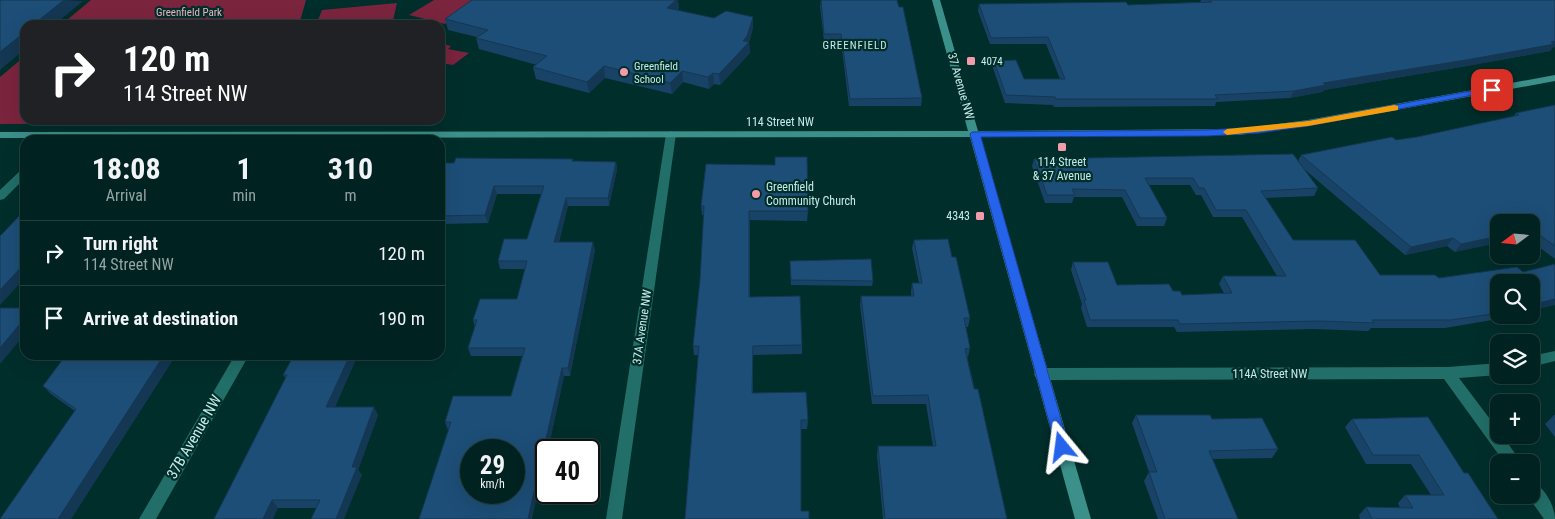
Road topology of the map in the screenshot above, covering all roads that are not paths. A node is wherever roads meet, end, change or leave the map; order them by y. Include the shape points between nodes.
1 (936, 0) edge
2 (1555, 78) edge
3 (671, 134) junction
4 (975, 134) junction
5 (0, 136) edge
6 (445, 136) edge
7 (20, 137) edge
8 (20, 177) edge
9 (0, 196) edge
10 (1555, 356) edge
11 (239, 360) edge
12 (1540, 360) edge
13 (1490, 370) edge
14 (1448, 373) junction
15 (1041, 374) junction
16 (1507, 454) edge
17 (1540, 501) edge
18 (147, 519) edge
19 (614, 519) edge
20 (1083, 519) edge
21 (1553, 519) edge

1 - 4 street, 37 Avenue NW
2 - 4 street, 114 Street NW via 1308,124 1259,130
3 - 4 street, 114 Street NW
3 - 6 street, 114 Street NW
3 - 19 street, 37A Avenue NW
4 - 15 street, 37 Avenue NW
5 - 7 street, 114 Street NW
8 - 9 street
10 - 12 street
11 - 18 street, 37B Avenue NW
13 - 14 street, 114A Street NW
14 - 15 street, 114A Street NW
14 - 16 street
15 - 20 street, 37 Avenue NW
17 - 21 street

